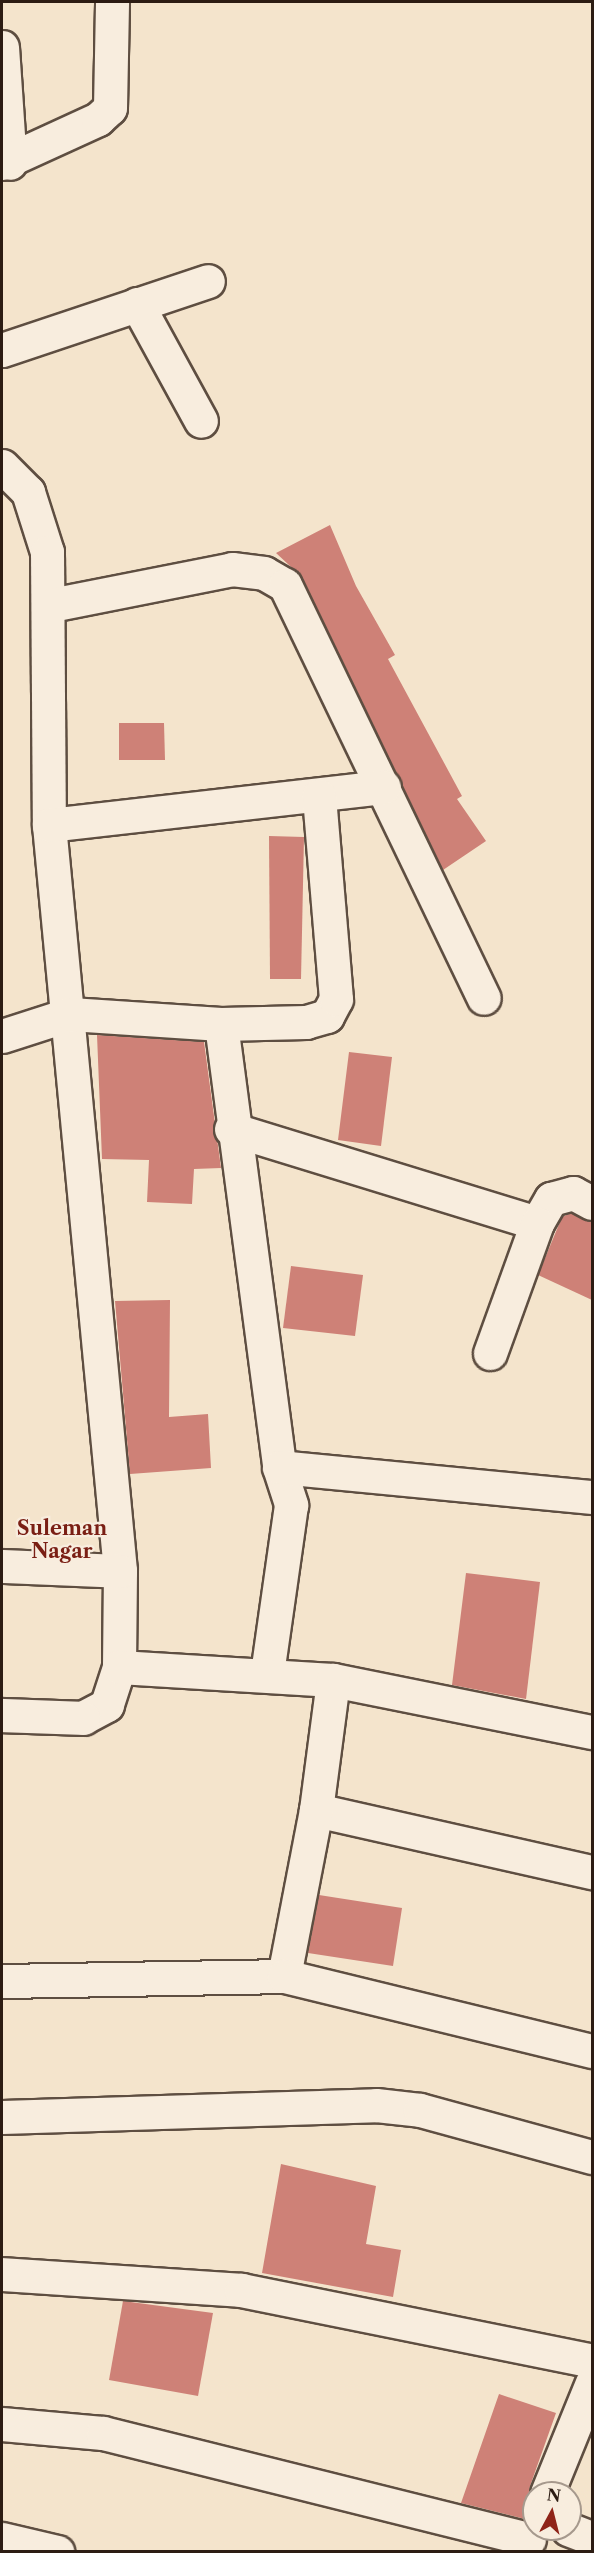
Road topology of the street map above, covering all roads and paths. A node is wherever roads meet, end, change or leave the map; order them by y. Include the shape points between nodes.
1 (112, 2) edge
2 (2, 47) edge
3 (6, 163) edge
4 (208, 281) dead end
5 (137, 304) junction
6 (2, 350) edge
7 (201, 421) dead end
8 (2, 466) edge
9 (51, 605) junction
10 (384, 787) junction
11 (319, 796) junction
12 (50, 825) junction
13 (484, 998) dead end
14 (70, 1014) junction
15 (220, 1024) junction
16 (2, 1036) edge
17 (231, 1129) junction
18 (592, 1203) edge
19 (537, 1222) junction
20 (490, 1353) dead end
21 (279, 1467) junction
22 (592, 1497) edge
23 (2, 1566) edge
24 (120, 1571) junction
25 (119, 1667) junction
26 (267, 1674) junction
27 (333, 1680) junction
28 (2, 1715) edge
29 (592, 1732) edge
30 (316, 1810) junction
31 (592, 1872) edge
32 (284, 1976) junction
33 (2, 1981) edge
34 (592, 2051) edge
35 (2, 2117) edge
36 (592, 2157) edge
37 (2, 2274) edge
38 (592, 2361) edge
39 (592, 2383) edge
40 (2, 2424) edge
41 (552, 2481) edge
42 (522, 2536) edge
43 (2, 2539) edge
44 (57, 2552) edge

1 - 3 street via 110,108 98,119
2 - 3 street
4 - 5 street
5 - 6 street
5 - 7 street
8 - 9 street via 28,492 47,552
9 - 10 street via 232,569 264,573 285,585
9 - 12 street
10 - 11 street
10 - 13 street
11 - 12 street
11 - 15 street via 336,999 327,1016 306,1022
12 - 14 street
14 - 15 street
14 - 16 street
14 - 24 street
15 - 17 street
17 - 19 street
17 - 21 street
18 - 19 street via 573,1193 551,1199
19 - 20 street
21 - 22 street
21 - 26 street via 291,1505
23 - 24 street
24 - 25 street
25 - 26 street
25 - 28 street via 99,1712 83,1718
26 - 27 street
27 - 29 street
27 - 30 street
30 - 31 street
30 - 32 street
32 - 33 street
32 - 34 street
35 - 36 street via 376,2105 420,2110
37 - 38 street via 241,2290
39 - 41 street
40 - 42 street via 104,2433
43 - 44 street

